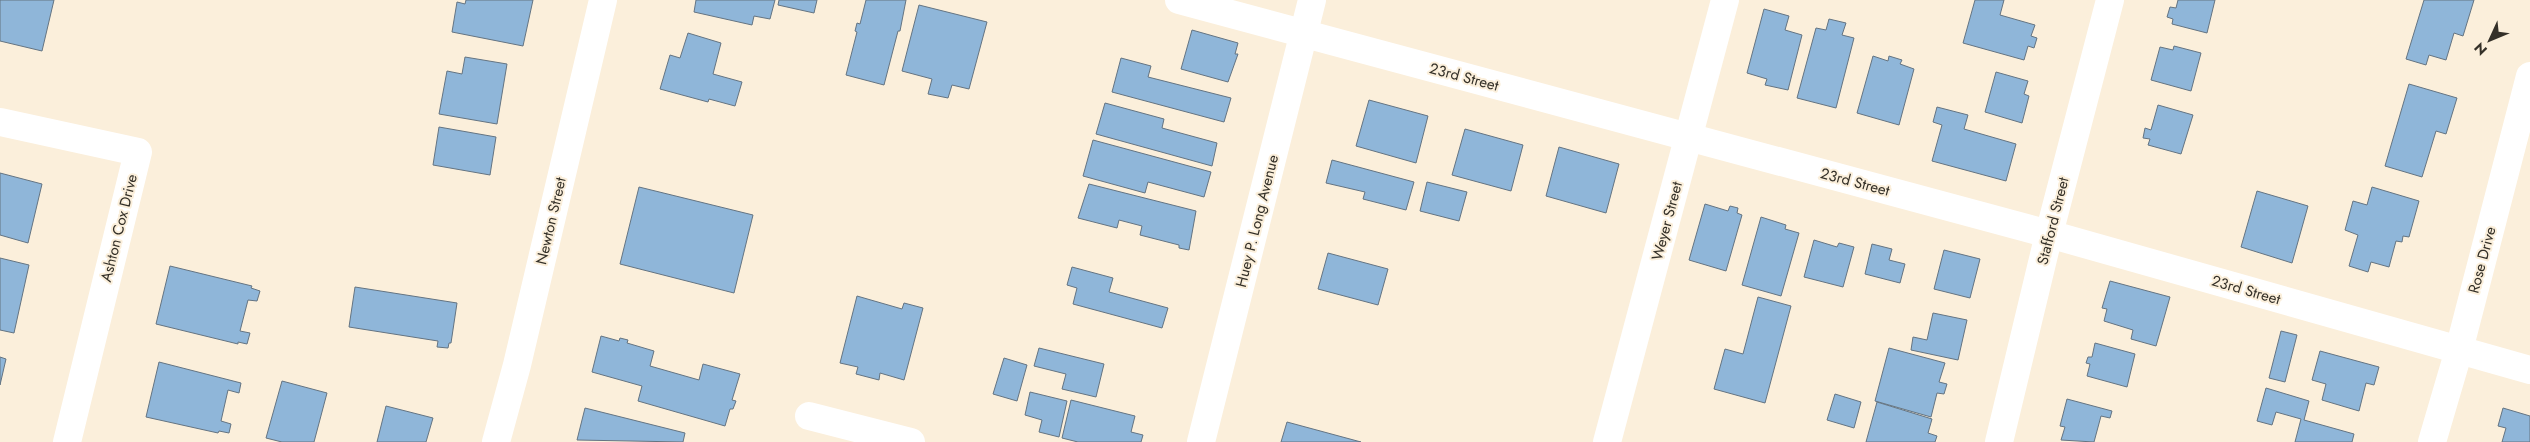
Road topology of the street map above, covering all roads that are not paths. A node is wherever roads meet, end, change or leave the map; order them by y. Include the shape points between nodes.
1 (603, 0) edge
2 (1179, 0) edge
3 (1312, 0) edge
4 (1725, 0) edge
5 (2110, 0) edge
6 (1303, 34) junction
7 (2530, 76) edge
8 (0, 122) edge
9 (1690, 138) junction
10 (2049, 234) junction
11 (2459, 350) junction
12 (2530, 370) edge
13 (809, 416) dead end
14 (67, 442) edge
15 (496, 442) edge
16 (911, 442) edge
17 (1201, 442) edge
18 (1607, 442) edge
19 (1999, 442) edge
20 (2432, 442) edge

1 - 15 street, Newton Street
2 - 6 street, 23rd Street
3 - 6 street, Huey P. Long Avenue
4 - 9 street, Weyer Street
5 - 10 street, Stafford Street
6 - 9 street, 23rd Street
6 - 17 street, Huey P. Long Avenue
7 - 11 street, Rose Drive
8 - 14 street, Ashton Cox Drive via 138,152
9 - 10 street, 23rd Street
9 - 18 street, Weyer Street
10 - 11 street, 23rd Street
10 - 19 street, Stafford Street
11 - 12 street, 23rd Street
11 - 20 street, Rose Drive
13 - 16 street

